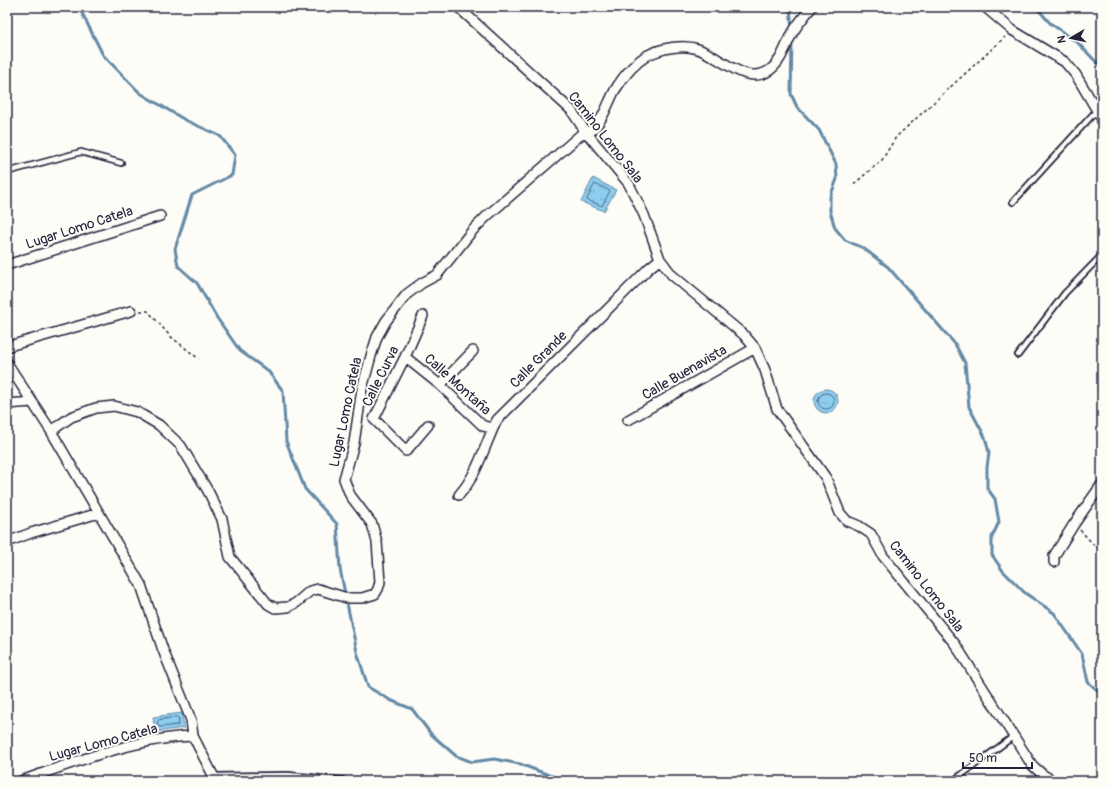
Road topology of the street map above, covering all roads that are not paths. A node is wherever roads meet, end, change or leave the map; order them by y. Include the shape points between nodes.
1 (458, 7) edge
2 (812, 7) edge
3 (985, 7) edge
4 (1097, 110) junction
5 (1102, 119) edge
6 (585, 131) junction
7 (121, 163) dead end
8 (7, 172) edge
9 (1013, 202) dead end
10 (160, 216) dead end
11 (1102, 255) edge
12 (660, 259) junction
13 (7, 265) edge
14 (131, 311) road end
15 (423, 316) dead end
16 (7, 348) edge
17 (755, 348) junction
18 (473, 351) dead end
19 (1018, 355) dead end
20 (405, 356) junction
21 (7, 363) edge
22 (440, 385) junction
23 (32, 402) junction
24 (7, 404) edge
25 (628, 420) dead end
26 (428, 425) dead end
27 (493, 428) junction
28 (51, 431) junction
29 (1102, 484) edge
30 (459, 495) dead end
31 (99, 513) junction
32 (7, 542) edge
33 (1054, 562) dead end
34 (193, 736) junction
35 (1014, 736) junction
36 (215, 778) edge
37 (342, 780) dead end
38 (21, 781) edge
39 (953, 781) edge
40 (1053, 781) edge

1 - 6 street, Camino Lomo Sala via 571,110
2 - 6 street via 792,34 775,65 764,73 742,73 698,49 687,47 677,47 648,55 624,76 596,126 590,132
3 - 4 street via 1012,30 1065,62
4 - 5 street
4 - 9 lane
6 - 12 street, Camino Lomo Sala via 629,184 644,215
6 - 28 street, Lugar Lomo Catela via 487,216 437,275 407,294 377,337 362,389 354,443 344,479 350,495 372,524 377,542 380,582 375,594 362,598 347,598 318,589 310,591 296,604 275,608 268,604 230,557 222,520 208,491 181,446 159,425 137,412 114,406 96,408 71,417
7 - 8 lane via 81,152
10 - 13 street, Lugar Lomo Catela
11 - 19 lane via 1065,293
12 - 17 street, Camino Lomo Sala via 672,274 744,335
12 - 27 street, Calle Grande via 497,420
14 - 16 street
15 - 20 street, Calle Curva
17 - 25 street, Calle Buenavista
17 - 35 street, Camino Lomo Sala via 777,409 826,478 840,513 847,521 871,534 883,556 955,644
18 - 22 street
20 - 22 street, Calle Montaña
20 - 26 street, Calle Curva via 374,419 406,451
21 - 23 street
22 - 27 street, Calle Montaña via 483,426
23 - 24 street
23 - 28 street
27 - 30 street, Calle Grande via 479,465
28 - 31 street
29 - 33 street via 1054,556
31 - 32 street via 31,532
31 - 34 street via 141,584 163,650 191,720
34 - 36 street
34 - 38 street, Lugar Lomo Catela via 116,750
35 - 39 lane
35 - 40 street, Camino Lomo Sala via 1032,765
36 - 37 lane via 288,775

